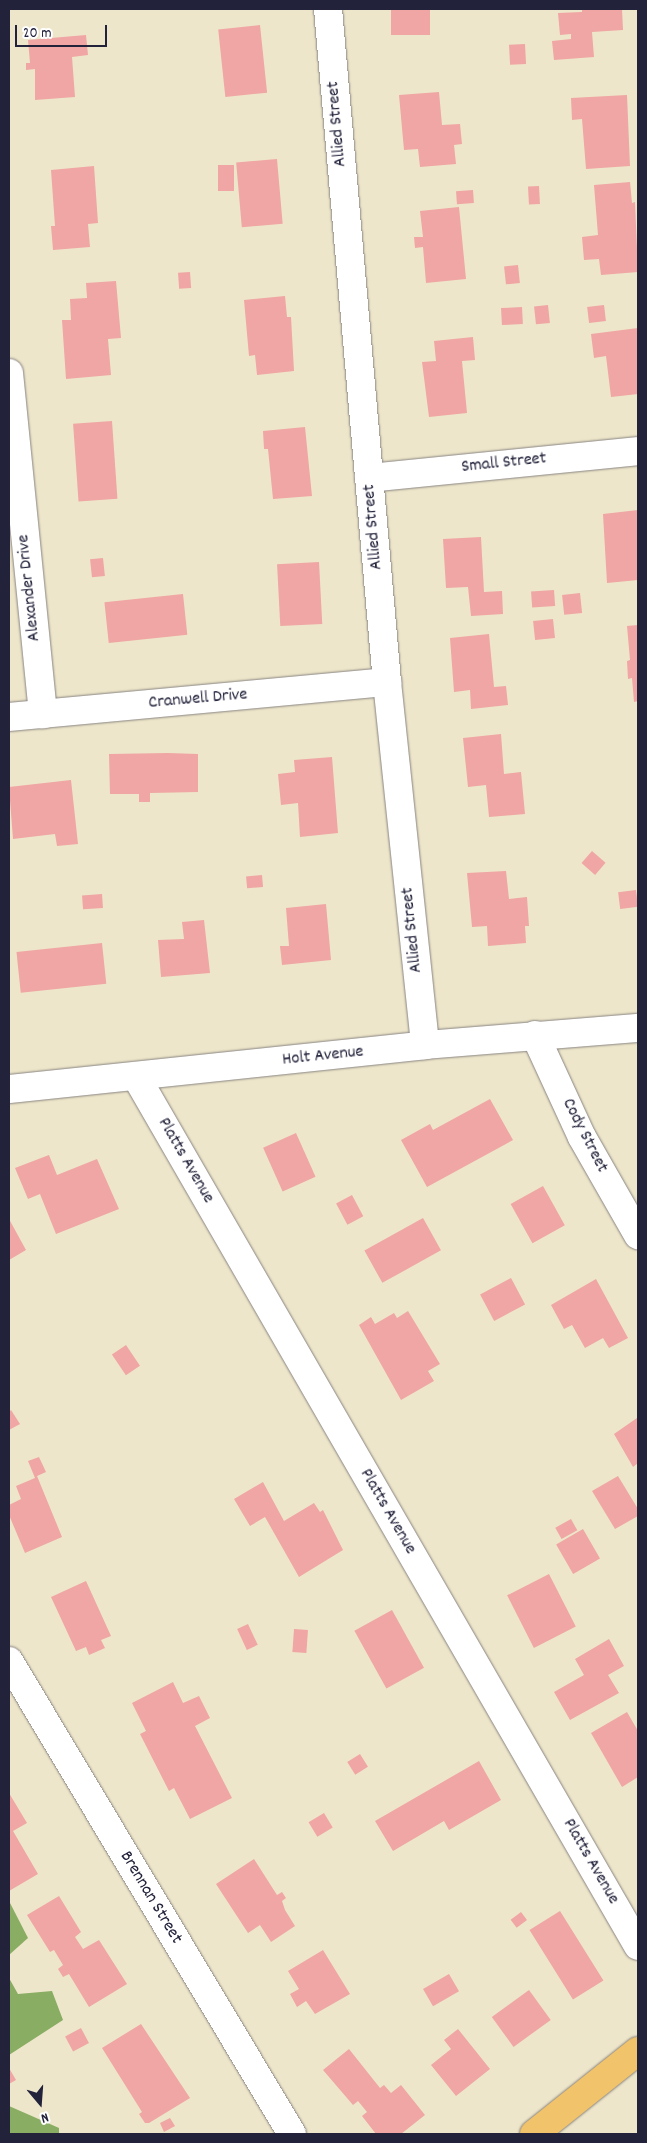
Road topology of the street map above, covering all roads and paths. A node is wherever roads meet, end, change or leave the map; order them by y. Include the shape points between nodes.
1 (328, 9) edge
2 (9, 373) edge
3 (638, 451) edge
4 (369, 478) junction
5 (388, 682) junction
6 (43, 714) junction
7 (9, 717) edge
8 (638, 1028) edge
9 (535, 1035) junction
10 (425, 1045) junction
11 (137, 1078) junction
12 (9, 1089) edge
13 (638, 1235) edge
14 (9, 1661) edge
15 (638, 1946) edge
16 (638, 2051) edge
17 (292, 2134) edge
18 (534, 2134) edge

1 - 4 street, Allied Street
2 - 6 street, Alexander Drive
3 - 4 street, Small Street
4 - 5 street, Allied Street
5 - 6 street, Cranwell Drive
5 - 10 street, Allied Street
6 - 7 street, Cranwell Drive
8 - 9 street, Holt Avenue
9 - 10 street, Holt Avenue
9 - 13 street, Cody Street via 582,1137
10 - 11 street, Holt Avenue
11 - 12 street, Holt Avenue
11 - 15 street, Platts Avenue
14 - 17 street, Brennan Street
16 - 18 main road

